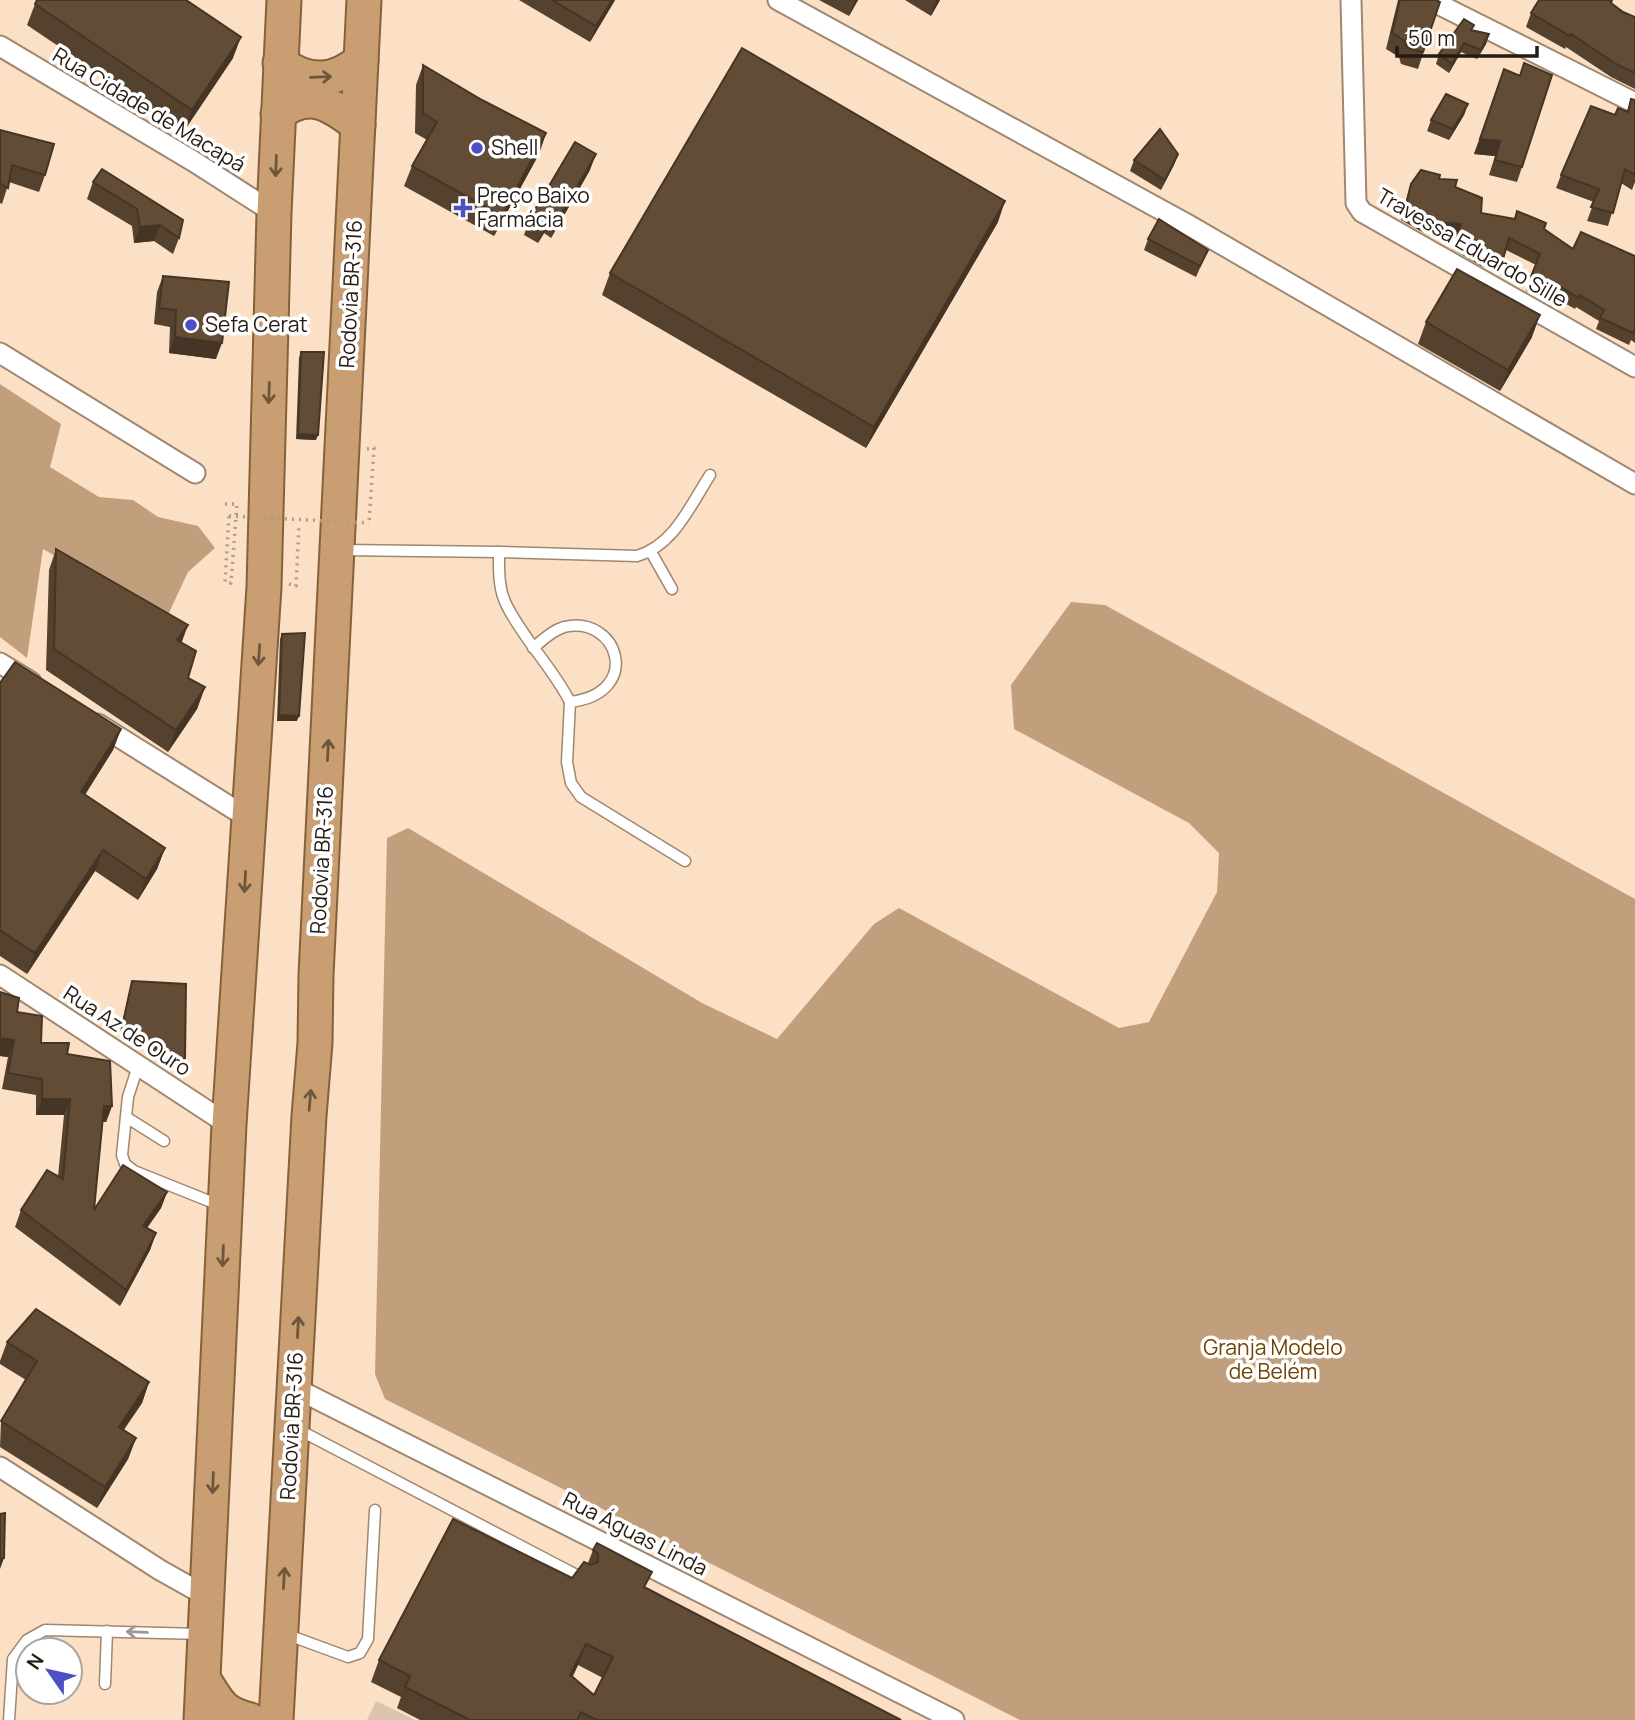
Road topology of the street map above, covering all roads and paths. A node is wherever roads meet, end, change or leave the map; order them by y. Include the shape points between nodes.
1 (284, 0) edge
2 (364, 0) edge
3 (778, 0) edge
4 (1351, 0) edge
5 (1430, 0) edge
6 (0, 46) edge
7 (361, 60) junction
8 (280, 63) junction
9 (1635, 103) edge
10 (278, 114) junction
11 (358, 125) junction
12 (274, 213) junction
13 (0, 354) edge
14 (1635, 367) edge
15 (195, 473) dead end
16 (710, 475) dead end
17 (1635, 484) edge
18 (225, 504) dead end
19 (369, 523) dead end
20 (299, 525) dead end
21 (338, 550) junction
22 (499, 552) junction
23 (651, 552) junction
24 (277, 579) junction
25 (672, 589) dead end
26 (533, 648) junction
27 (0, 663) edge
28 (45, 691) edge
29 (569, 702) junction
30 (79, 713) edge
31 (248, 818) junction
32 (685, 861) dead end
33 (0, 975) edge
34 (138, 1066) junction
35 (126, 1117) junction
36 (229, 1125) junction
37 (164, 1141) dead end
38 (225, 1207) junction
39 (295, 1388) junction
40 (292, 1427) junction
41 (0, 1467) edge
42 (375, 1510) dead end
43 (584, 1579) edge
44 (208, 1597) junction
45 (107, 1631) junction
46 (281, 1633) junction
47 (205, 1634) junction
48 (204, 1680) junction
49 (105, 1684) dead end
50 (265, 1718) edge
51 (9, 1720) edge
52 (201, 1720) edge
53 (954, 1720) edge

1 - 8 highway
2 - 7 highway, Rodovia BR-316
3 - 17 street via 1185,223
4 - 14 street, Travessa Eduardo Sille via 1356,203 1362,212
5 - 9 street
6 - 12 street, Rua Cidade de Macapá
8 -> 7 highway via 295,74 325,78
7 - 11 highway, Rodovia BR-316
8 - 10 highway
10 - 11 highway via 295,103 314,102 333,105
10 -> 12 highway
11 - 21 highway, Rodovia BR-316
12 -> 24 highway
13 - 15 street
16 - 23 lane via 673,533
18 - 19 path, bridge via 237,504 231,583 225,582 229,516
20 - 24 path via 296,586
21 - 22 lane
39 -> 21 highway, Rodovia BR-316
22 - 23 lane via 636,556
22 - 26 lane via 506,605
23 - 25 lane
24 -> 31 highway
26 - 29 lane
26 - 29 lane via 566,626 600,633 612,646 617,663 612,680 587,700
27 - 28 street
29 - 32 lane via 567,762 571,783 580,797
30 - 31 street
31 -> 36 highway
33 - 34 street, Rua Az de Ouro
34 - 35 lane
34 - 36 street, Rua Az de Ouro
35 - 37 lane
35 - 38 lane via 125,1164
36 - 38 highway
38 -> 44 highway
39 - 40 highway, Rodovia BR-316
39 - 53 street, Rua Águas Linda
40 - 43 lane
46 -> 40 highway, Rodovia BR-316
41 - 44 street
42 - 46 lane via 368,1639 360,1653 348,1657
44 - 47 highway
47 -> 45 lane
45 - 49 lane
45 - 51 lane via 46,1630 27,1640 13,1659
46 - 50 highway, Rodovia BR-316
47 - 48 highway
48 - 50 highway via 229,1715
48 - 52 highway

